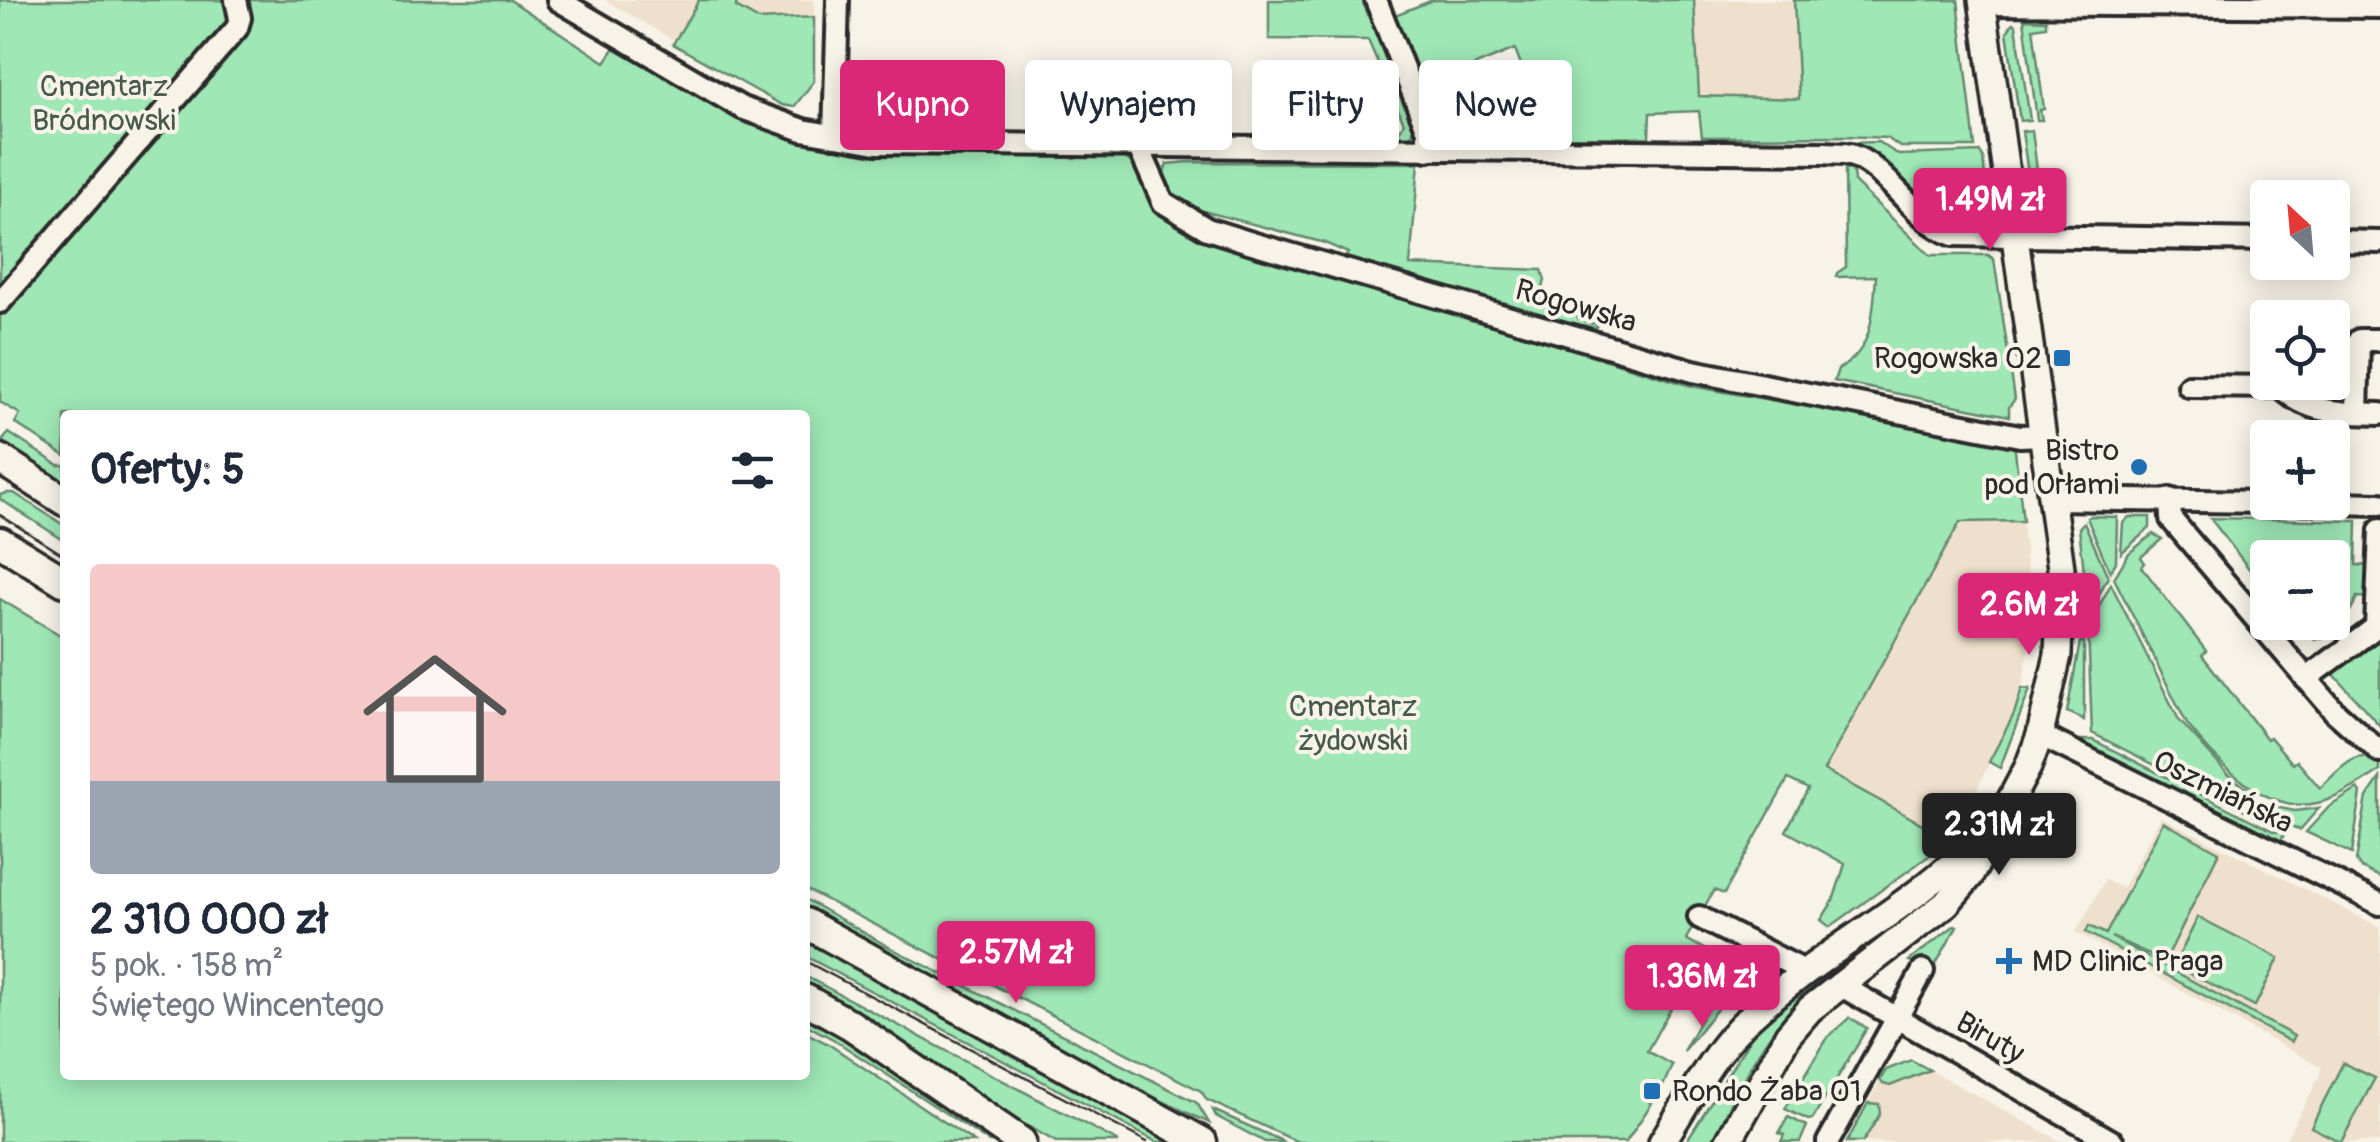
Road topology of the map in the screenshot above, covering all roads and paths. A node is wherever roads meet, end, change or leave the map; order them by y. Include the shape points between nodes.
1 (236, 0) edge
2 (558, 0) edge
3 (838, 0) edge
4 (1376, 0) edge
5 (1982, 2) edge
6 (2230, 3) edge
7 (2380, 7) edge
8 (1419, 108) edge
9 (834, 136) junction
10 (1025, 145) edge
11 (1232, 149) edge
12 (1140, 150) edge
13 (1419, 150) edge
14 (1428, 150) edge
15 (2015, 237) junction
16 (2250, 240) edge
17 (2350, 241) edge
18 (2380, 242) edge
19 (0, 302) edge
20 (2380, 340) edge
21 (2189, 386) dead end
22 (2357, 413) junction
23 (2380, 414) edge
24 (2044, 436) junction
25 (0, 460) edge
26 (60, 498) edge
27 (2052, 499) junction
28 (2170, 500) junction
29 (2250, 502) edge
30 (2350, 503) edge
31 (2380, 504) edge
32 (2380, 530) edge
33 (0, 542) edge
34 (60, 579) edge
35 (2378, 627) edge
36 (2306, 679) junction
37 (2040, 735) junction
38 (2380, 752) edge
39 (2000, 816) junction
40 (2380, 904) edge
41 (1699, 917) dead end
42 (810, 926) edge
43 (1804, 971) junction
44 (1922, 971) dead end
45 (1838, 984) junction
46 (810, 1003) edge
47 (1896, 1019) junction
48 (1021, 1142) edge
49 (1202, 1142) edge
50 (1662, 1142) edge
51 (1728, 1142) edge
52 (1828, 1142) edge
53 (2113, 1142) edge

1 - 19 street via 237,28
2 - 9 street via 742,108
3 - 9 street
4 - 8 street
5 - 6 street
5 - 15 street
6 - 7 street
9 - 10 street
11 - 13 street
12 - 24 street, Rogowska via 1162,202 1236,239 1692,371
14 - 15 street via 1852,156 1939,230
15 - 16 street
15 - 24 street
17 - 18 street
20 - 22 street via 2359,340
21 - 22 street via 2280,387 2308,406
22 - 23 street
24 - 27 street
25 - 26 main road
27 - 28 street
27 - 37 street via 2061,608
28 - 29 street
28 - 36 street via 2171,519
30 - 31 street
32 - 35 street
33 - 34 main road
35 - 36 street
36 - 38 street
37 - 39 street
37 - 40 street, Oszmiańska
39 - 43 street via 1957,862
39 - 45 street via 1954,896
41 - 43 street
42 - 49 main road
43 - 50 street via 1730,1038
44 - 47 street
45 - 47 street, Biruty
45 - 51 street via 1788,1035
46 - 48 main road
47 - 52 street
47 - 53 street, Biruty

